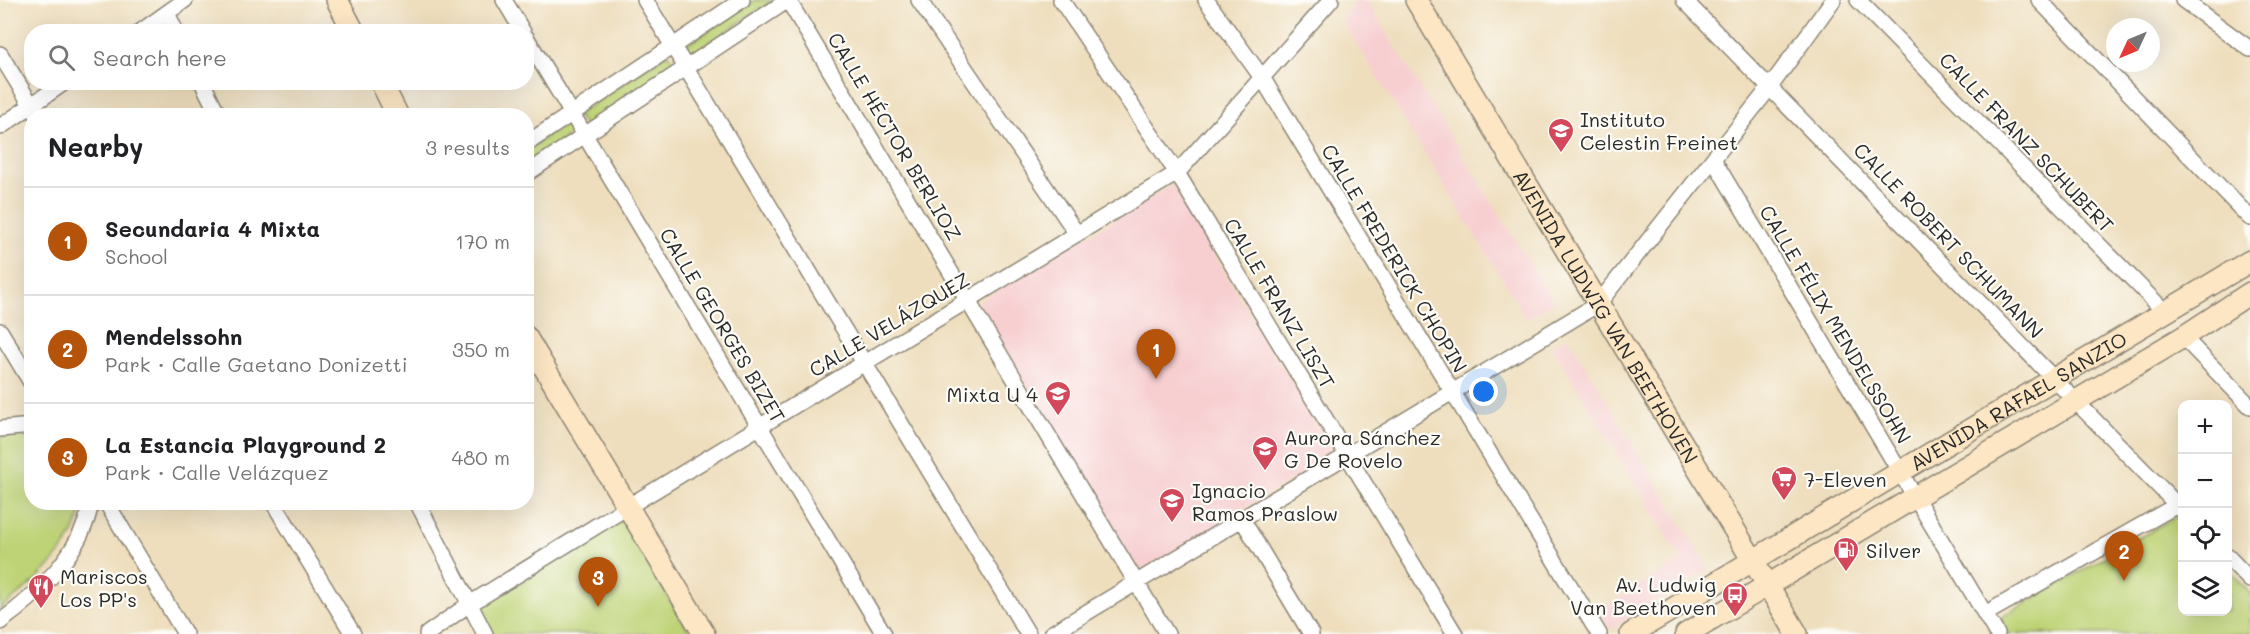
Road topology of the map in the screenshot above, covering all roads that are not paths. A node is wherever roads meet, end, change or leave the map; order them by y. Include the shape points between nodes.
1 (185, 0) edge
2 (337, 0) edge
3 (504, 0) edge
4 (645, 0) edge
5 (742, 0) edge
6 (788, 0) edge
7 (919, 0) edge
8 (1061, 0) edge
9 (1206, 0) edge
10 (1331, 0) edge
11 (1416, 0) edge
12 (1684, 0) edge
13 (1833, 0) edge
14 (1858, 0) edge
15 (2184, 0) edge
16 (2043, 2) edge
17 (167, 13) junction
18 (151, 24) edge
19 (172, 24) edge
20 (350, 24) edge
21 (518, 24) edge
22 (674, 45) junction
23 (2250, 50) edge
24 (534, 51) edge
25 (0, 54) edge
26 (688, 67) junction
27 (1263, 79) junction
28 (1770, 87) junction
29 (57, 90) edge
30 (206, 90) edge
31 (385, 90) edge
32 (33, 108) edge
33 (38, 108) edge
34 (215, 108) edge
35 (394, 108) edge
36 (572, 113) junction
37 (24, 116) edge
38 (0, 127) edge
39 (585, 135) junction
40 (534, 139) edge
41 (1713, 159) junction
42 (534, 169) edge
43 (1177, 173) junction
44 (2250, 218) edge
45 (1077, 234) junction
46 (2250, 261) edge
47 (2250, 293) edge
48 (970, 300) junction
49 (1598, 304) junction
50 (2165, 312) junction
51 (0, 332) edge
52 (2182, 337) junction
53 (534, 351) edge
54 (865, 363) junction
55 (24, 371) edge
56 (2055, 379) junction
57 (1452, 393) junction
58 (2076, 400) junction
59 (2250, 406) edge
60 (759, 426) junction
61 (24, 427) edge
62 (0, 429) edge
63 (1347, 455) junction
64 (1900, 472) junction
65 (1915, 496) junction
66 (627, 506) junction
67 (2178, 506) edge
68 (2178, 509) edge
69 (90, 510) edge
70 (94, 510) edge
71 (111, 510) edge
72 (278, 510) edge
73 (421, 510) edge
74 (1242, 519) junction
75 (88, 520) junction
76 (1753, 561) junction
77 (2232, 561) edge
78 (2250, 580) edge
79 (1136, 582) junction
80 (1767, 585) junction
81 (468, 605) junction
82 (1985, 614) junction
83 (4, 626) edge
84 (185, 634) edge
85 (353, 634) edge
86 (427, 634) edge
87 (485, 634) edge
88 (704, 634) edge
89 (885, 634) edge
90 (1028, 634) edge
91 (1051, 634) edge
92 (1167, 634) edge
93 (1311, 634) edge
94 (1455, 634) edge
95 (1599, 634) edge
96 (1631, 634) edge
97 (1686, 634) edge
98 (1797, 634) edge
99 (1997, 634) edge

1 - 17 street
2 - 20 main road
3 - 21 street
4 - 22 street
5 - 22 street
6 - 26 street
6 - 48 street, CALLE HÉCTOR BERLIOZ
7 - 45 street
8 - 43 street, CALLE FRANZ LISZT
9 - 27 street, CALLE FREDERICK CHOPIN
10 - 27 street, CALLE VELÁZQUEZ
11 - 49 main road, AVENIDA LUDWIG VAN BEETHOVEN
12 - 28 street, CALLE ROBERT SCHUMANN
13 - 28 street
14 - 50 street, CALLE FRANZ SCHUBERT
15 - 23 street
16 - 44 street
17 - 18 street
17 - 19 street
22 - 26 street
22 - 36 street
24 - 36 street, CALLE GEORGES BIZET
25 - 32 street
26 - 39 street
26 - 54 street
27 - 43 street, CALLE VELÁZQUEZ
27 - 57 street, CALLE FREDERICK CHOPIN
28 - 41 street
28 - 56 street, CALLE ROBERT SCHUMANN
29 - 33 street
30 - 34 street
31 - 35 main road
36 - 39 street, CALLE GEORGES BIZET
36 - 40 street
37 - 38 street
39 - 42 street
39 - 60 street, CALLE GEORGES BIZET
41 - 49 street
41 - 64 street, CALLE FÉLIX MENDELSSOHN
43 - 45 street, CALLE VELÁZQUEZ
43 - 63 street, CALLE FRANZ LISZT
45 - 48 street, CALLE VELÁZQUEZ
46 - 50 main road, AVENIDA RAFAEL SANZIO
47 - 52 main road, AVENIDA RAFAEL SANZIO
48 - 54 street, CALLE VELÁZQUEZ
48 - 79 street, CALLE HÉCTOR BERLIOZ
49 - 57 street
49 - 76 main road, AVENIDA LUDWIG VAN BEETHOVEN
50 - 56 main road, AVENIDA RAFAEL SANZIO
51 - 55 street
52 - 58 main road, AVENIDA RAFAEL SANZIO
52 - 59 street
53 - 66 main road
54 - 60 street, CALLE VELÁZQUEZ
54 - 90 street
56 - 58 street, CALLE ROBERT SCHUMANN
56 - 64 main road, AVENIDA RAFAEL SANZIO
57 - 63 street
57 - 95 street, CALLE FREDERICK CHOPIN
58 - 65 main road, AVENIDA RAFAEL SANZIO
58 - 67 street, CALLE ROBERT SCHUMANN
60 - 66 street, CALLE VELÁZQUEZ
60 - 89 street, CALLE GEORGES BIZET
61 - 62 street
63 - 74 street
63 - 94 street, CALLE FRANZ LISZT
64 - 65 street, CALLE FÉLIX MENDELSSOHN
64 - 76 main road, AVENIDA RAFAEL SANZIO
65 - 80 main road, AVENIDA RAFAEL SANZIO
65 - 82 street, CALLE FÉLIX MENDELSSOHN
66 - 81 street, CALLE VELÁZQUEZ
66 - 88 main road
68 - 82 street
69 - 75 street
70 - 75 street
71 - 84 street
72 - 85 street
73 - 81 street
74 - 79 street
74 - 93 street
75 - 83 street via 65,558
76 - 80 main road, AVENIDA LUDWIG VAN BEETHOVEN
76 - 96 main road, AVENIDA RAFAEL SANZIO
77 - 78 street
79 - 91 street
79 - 92 street, CALLE HÉCTOR BERLIOZ
80 - 97 main road, AVENIDA RAFAEL SANZIO
80 - 98 main road, AVENIDA LUDWIG VAN BEETHOVEN
81 - 86 street, CALLE VELÁZQUEZ
81 - 87 street
82 - 99 street, CALLE FÉLIX MENDELSSOHN

